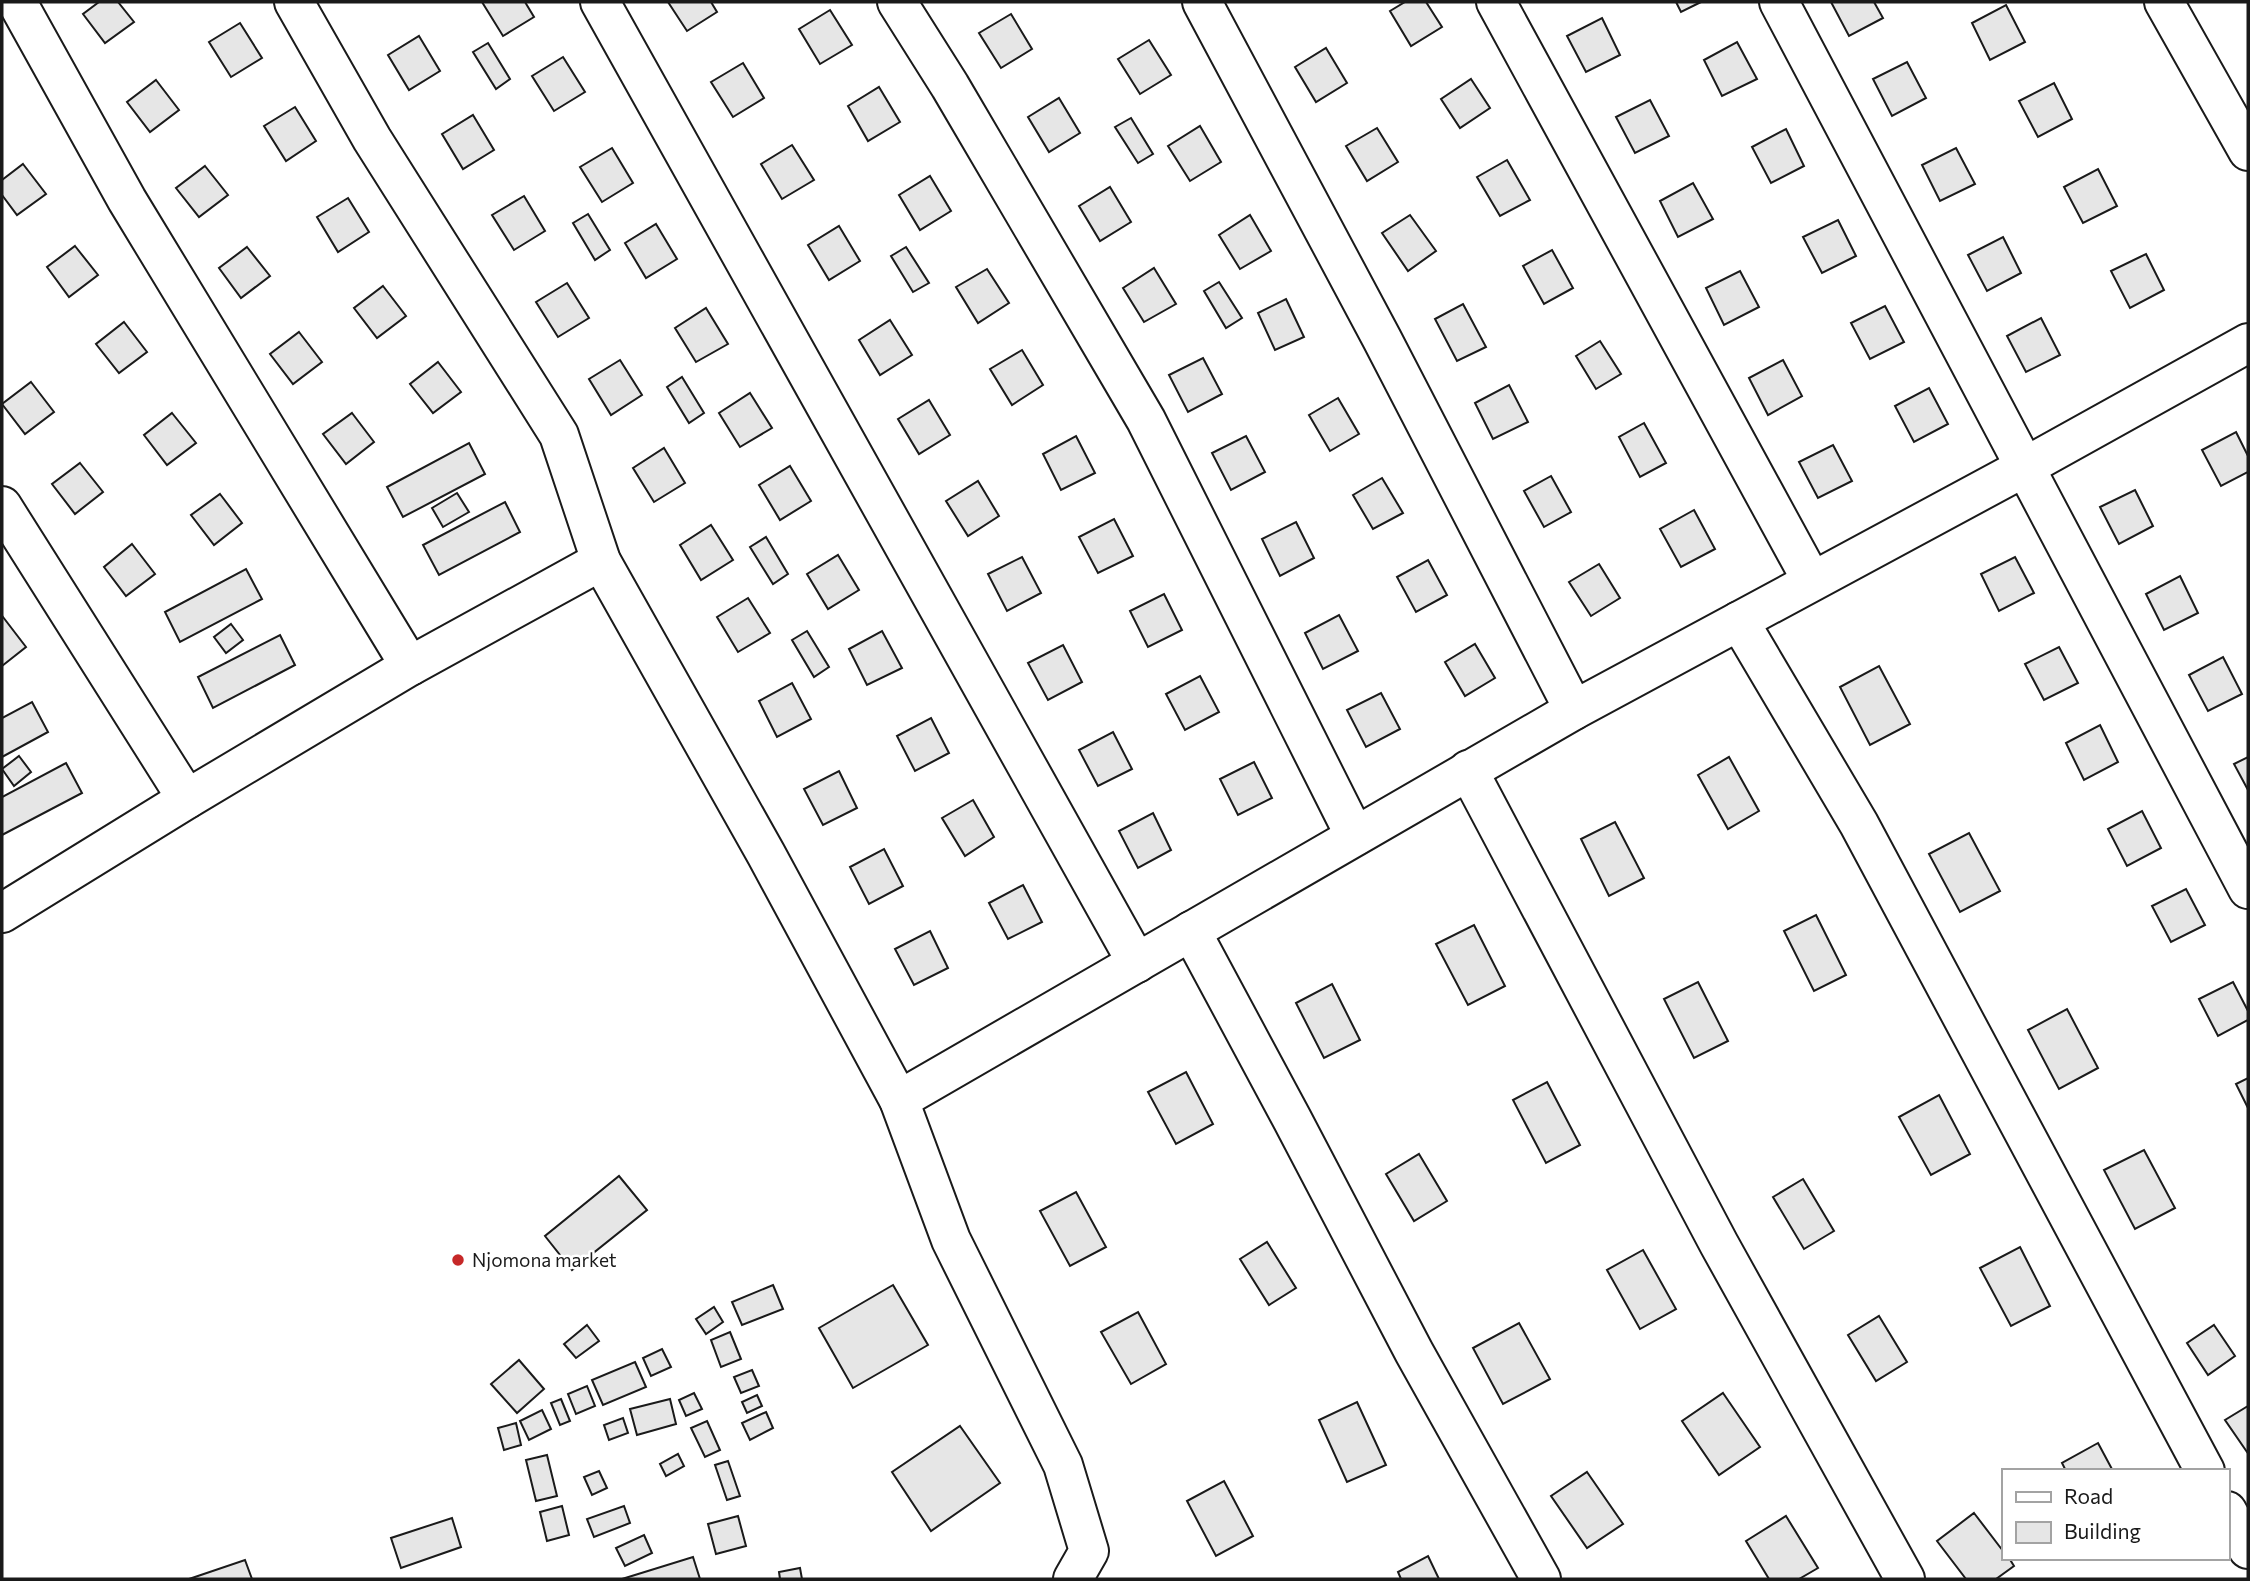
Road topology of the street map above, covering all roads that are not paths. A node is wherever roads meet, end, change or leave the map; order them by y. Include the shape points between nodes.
1 (17, 2) edge
2 (294, 2) edge
3 (600, 2) edge
4 (897, 2) edge
5 (1202, 2) edge
6 (1496, 2) edge
7 (1779, 2) edge
8 (2164, 2) edge
9 (2248, 151) edge
10 (2248, 343) edge
11 (2025, 467) junction
12 (2, 506) edge
13 (601, 561) junction
14 (1812, 581) junction
15 (1739, 621) junction
16 (410, 666) junction
17 (1574, 710) junction
18 (1468, 770) junction
19 (187, 799) junction
20 (1354, 836) junction
21 (2248, 889) edge
22 (2, 913) edge
23 (1191, 930) junction
24 (1137, 963) junction
25 (899, 1100) junction
26 (2204, 1469) edge
27 (2229, 1515) edge
28 (2248, 1549) edge
29 (1080, 1577) edge
30 (1541, 1579) edge
31 (1905, 1579) edge

1 - 16 lane via 127,200
2 - 13 lane via 372,139 559,435
3 - 24 lane
4 - 20 lane via 1146,420
5 - 17 lane
6 - 14 lane
7 - 11 lane
8 - 9 lane
10 - 11 lane
11 - 14 lane
11 - 21 lane
12 - 19 lane
13 - 16 lane
13 - 25 lane
14 - 15 lane
15 - 17 lane
15 - 26 lane via 1859,824
16 - 19 lane
17 - 18 lane
18 - 20 lane
18 - 31 lane via 1719,1244
19 - 22 lane
20 - 23 lane
23 - 24 lane
23 - 30 lane via 1414,1352
24 - 25 lane
25 - 29 lane via 951,1240 1063,1465 1089,1551
27 - 28 lane

